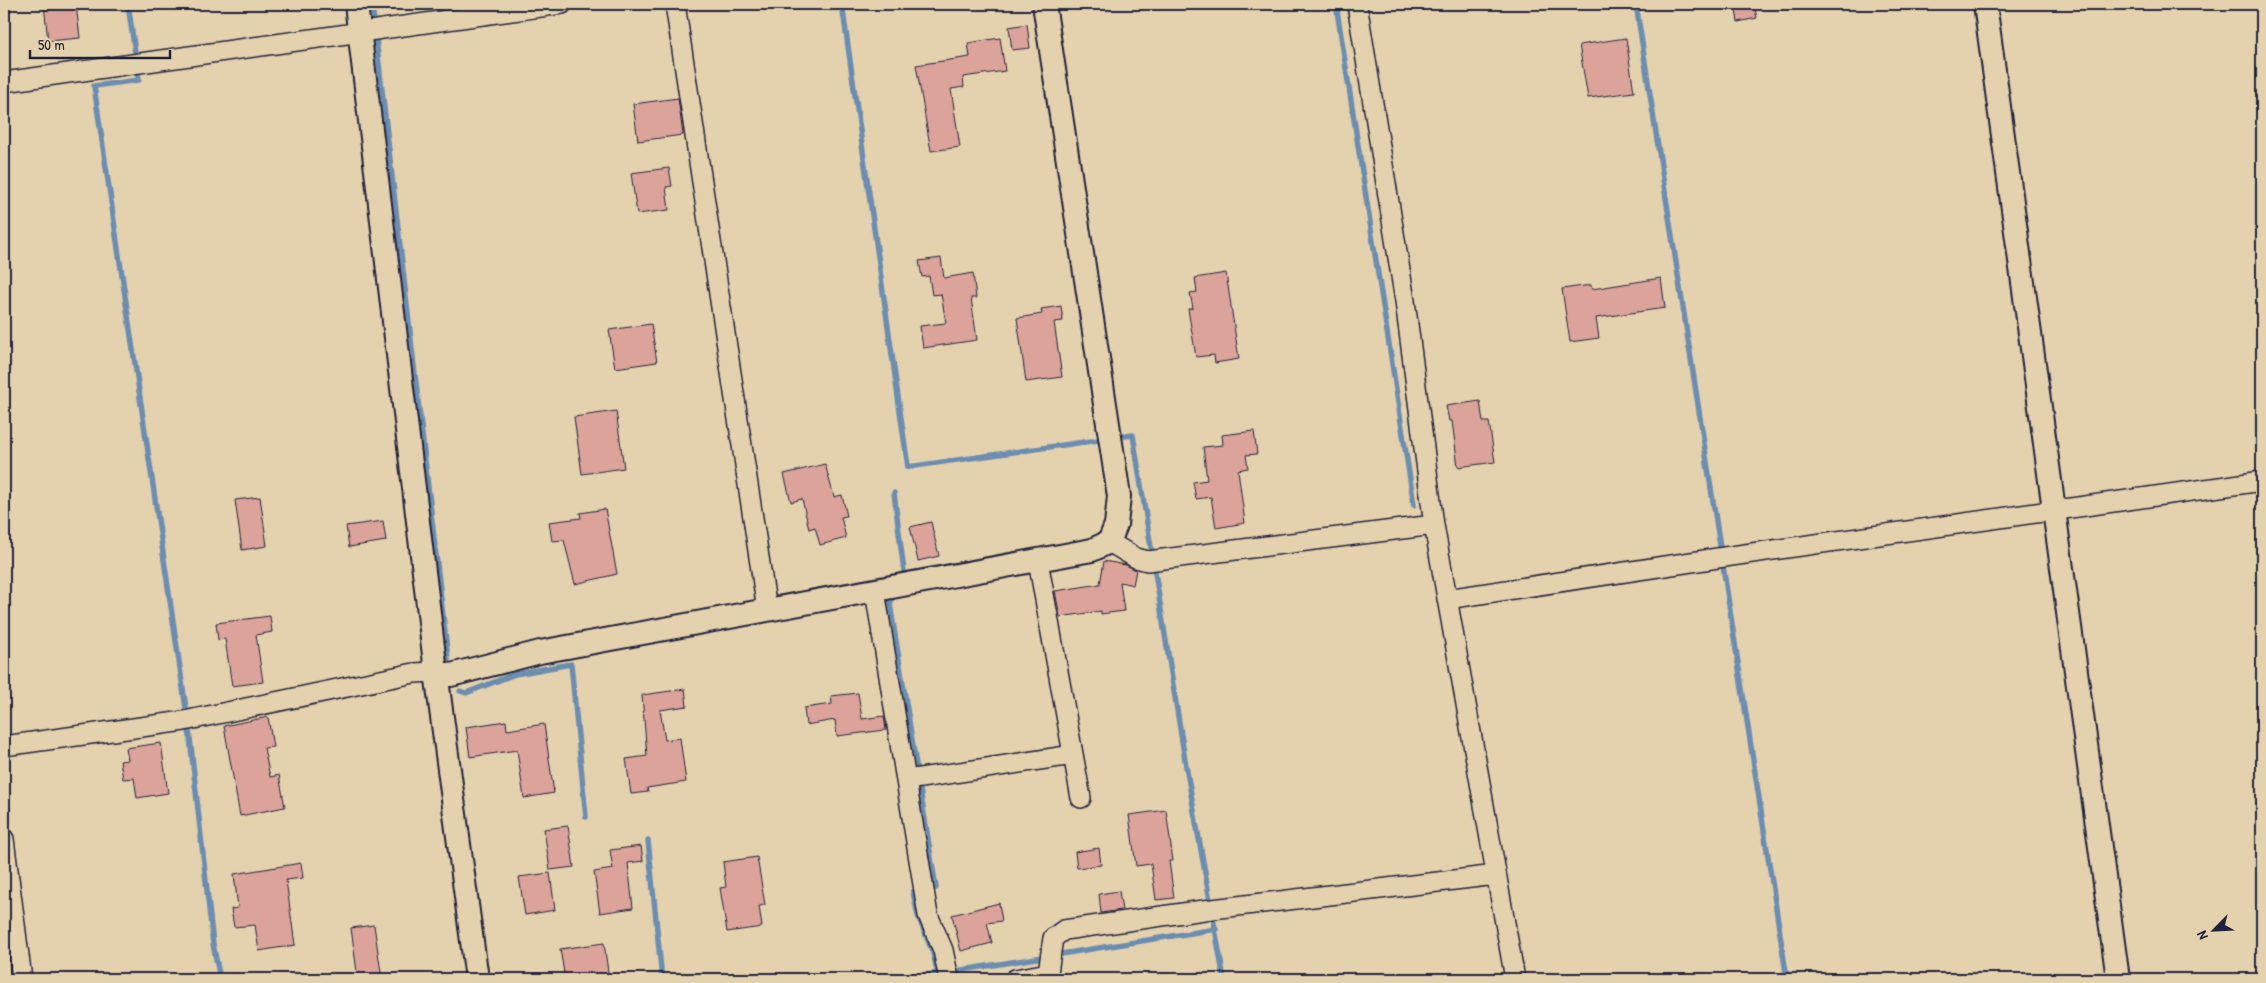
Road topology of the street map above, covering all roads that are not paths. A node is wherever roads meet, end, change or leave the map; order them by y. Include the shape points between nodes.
1 (356, 4) edge
2 (562, 4) edge
3 (675, 4) edge
4 (1044, 4) edge
5 (1357, 4) edge
6 (1985, 4) edge
7 (369, 31) junction
8 (4, 82) edge
9 (2262, 481) edge
10 (2054, 511) junction
11 (1434, 525) junction
12 (1109, 542) junction
13 (1038, 561) junction
14 (890, 588) junction
15 (1448, 599) junction
16 (767, 610) junction
17 (436, 672) junction
18 (4, 746) edge
19 (1073, 755) junction
20 (915, 778) junction
21 (1081, 798) dead end
22 (4, 839) edge
23 (1496, 875) junction
24 (948, 974) edge
25 (22, 979) edge
26 (478, 979) edge
27 (1015, 979) edge
28 (1515, 979) edge
29 (2118, 979) edge

1 - 7 street
2 - 7 street
3 - 16 street
4 - 12 street via 1119,496 1116,525
5 - 11 street via 1405,301
6 - 10 street
7 - 8 street
7 - 17 street
9 - 10 street
10 - 15 street
10 - 29 street
11 - 12 street via 1154,561 1136,558
11 - 15 street
12 - 13 street via 1092,550
13 - 14 street
13 - 19 street
14 - 16 street
14 - 20 street
15 - 23 street
16 - 17 street via 540,652 451,675
17 - 18 street via 414,673 189,720
17 - 26 street
19 - 20 street
19 - 21 street
20 - 24 street via 928,915 943,950
22 - 25 street
23 - 27 street via 1064,930 1053,938 1048,973
23 - 28 street

